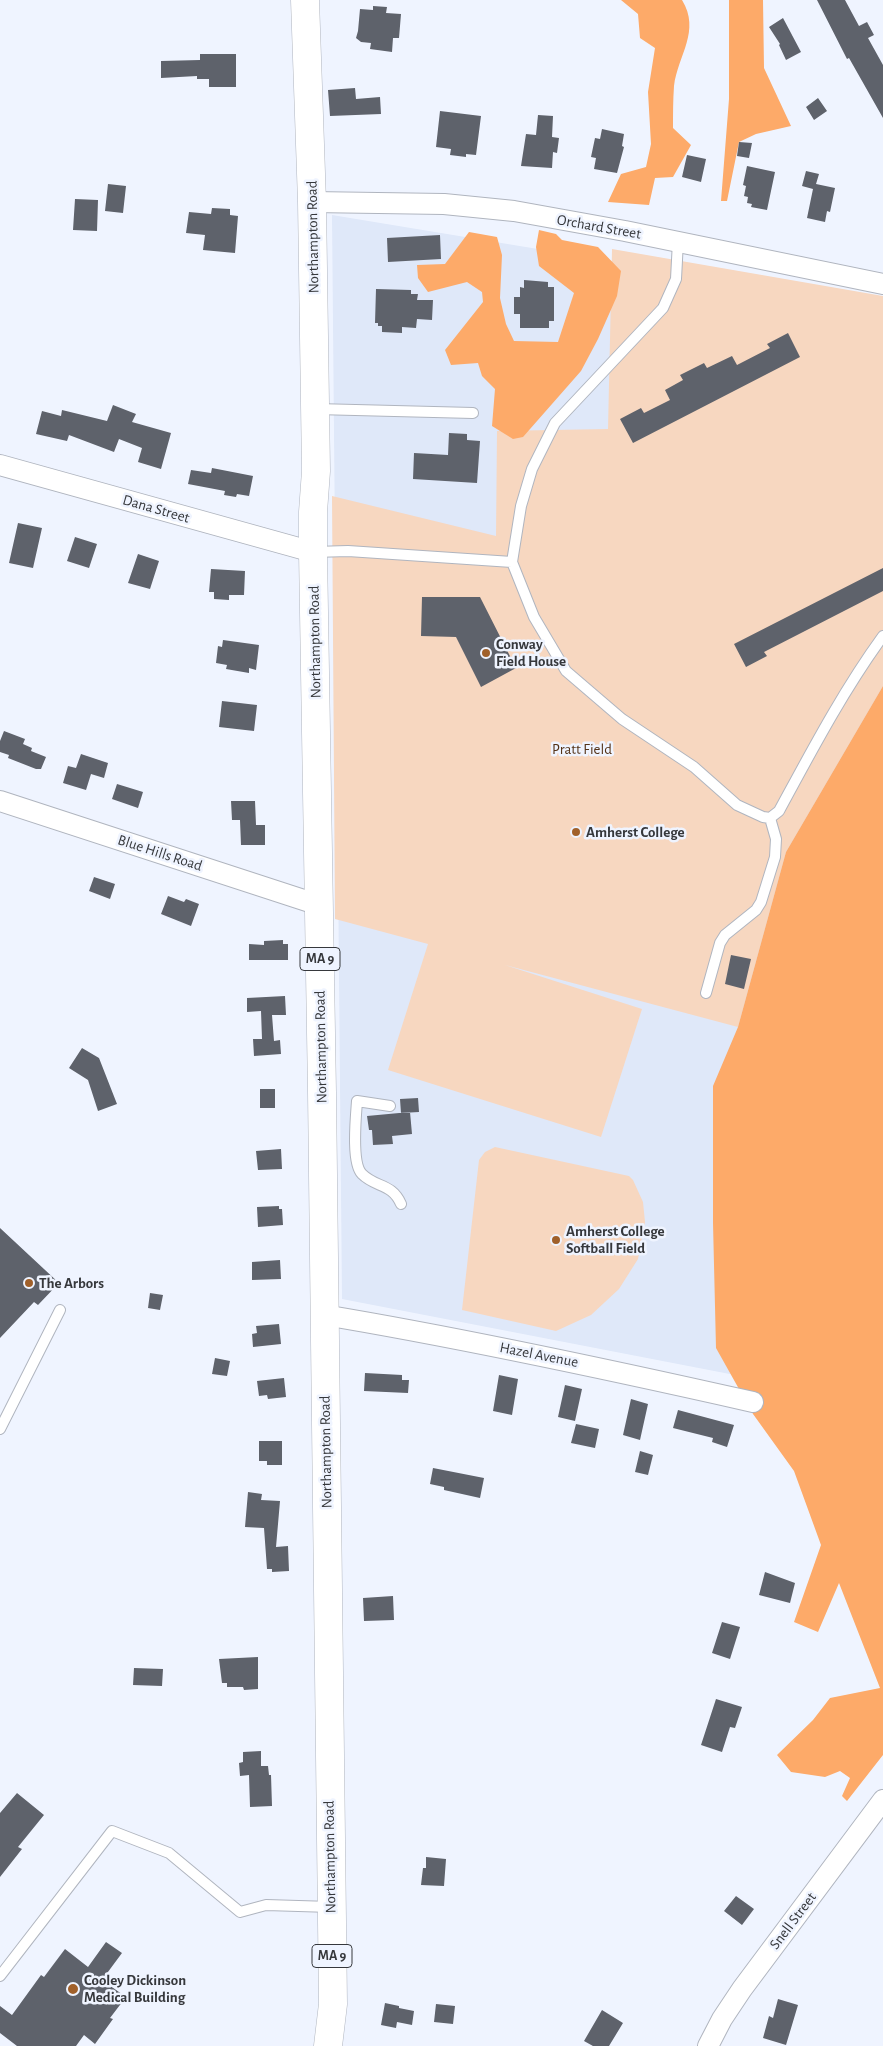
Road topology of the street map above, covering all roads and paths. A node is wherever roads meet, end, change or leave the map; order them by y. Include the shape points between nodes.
1 (305, 0) edge
2 (312, 202) junction
3 (678, 241) junction
4 (883, 284) edge
5 (315, 409) junction
6 (473, 413) dead end
7 (0, 465) edge
8 (313, 552) junction
9 (512, 562) junction
10 (883, 636) edge
11 (0, 801) edge
12 (770, 818) junction
13 (319, 905) junction
14 (706, 994) dead end
15 (390, 1106) dead end
16 (400, 1204) dead end
17 (60, 1310) dead end
18 (324, 1314) junction
19 (753, 1402) dead end
20 (0, 1429) edge
21 (883, 1800) edge
22 (331, 1907) junction
23 (0, 1976) edge
24 (333, 2004) junction
25 (328, 2046) edge
26 (340, 2046) edge
27 (708, 2046) edge

1 - 2 highway, Northampton Road / MA 9
2 - 3 street, Orchard Street via 416,202 471,206
2 - 5 highway, Northampton Road / MA 9
3 - 4 street, Orchard Street
3 - 9 lane via 676,279 663,308 555,423 532,469 521,506
5 - 6 lane
5 - 8 highway, Northampton Road / MA 9
7 - 8 street, Dana Street
8 - 9 lane via 348,551
8 - 13 highway, Northampton Road / MA 9
9 - 12 lane via 534,617 566,671 622,719 694,767 737,804
10 - 12 lane via 824,728 779,811
11 - 13 street, Blue Hills Road
12 - 14 lane via 776,840 775,857 761,902 720,943
13 - 18 highway, Northampton Road / MA 9
15 - 16 lane via 357,1101 357,1158 360,1172 397,1195
17 - 20 lane
18 - 19 street, Hazel Avenue via 574,1362
18 - 22 highway, Northampton Road / MA 9
21 - 27 street, Snell Street via 742,1989
22 - 23 lane via 266,1905 240,1912 169,1853 112,1832
22 - 24 highway, Northampton Road / MA 9
24 - 25 highway, Northampton Road / MA 9
24 - 26 highway, Northampton Road / MA 9

